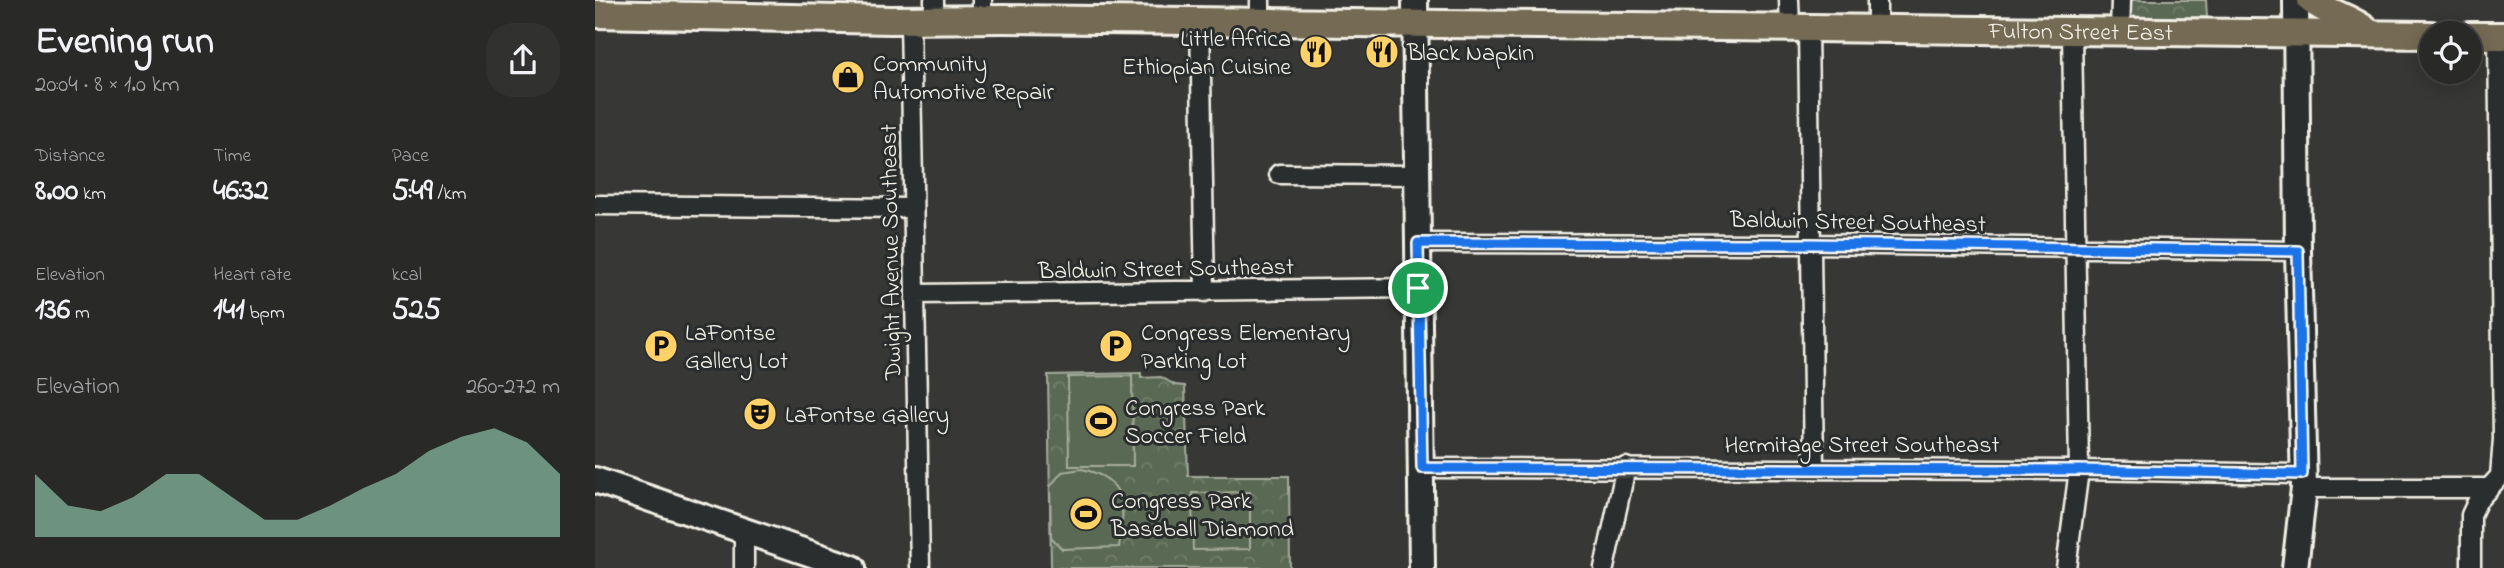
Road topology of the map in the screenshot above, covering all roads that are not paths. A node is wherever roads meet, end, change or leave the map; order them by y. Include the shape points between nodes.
1 (1789, 0) edge
2 (1877, 0) edge
3 (2121, 0) edge
4 (2296, 0) edge
5 (2311, 0) edge
6 (982, 9) edge
7 (1067, 10) edge
8 (1260, 11) edge
9 (1415, 12) edge
10 (926, 13) edge
11 (595, 14) edge
12 (1200, 21) junction
13 (1877, 27) junction
14 (1799, 28) junction
15 (2072, 31) junction
16 (2120, 32) junction
17 (2296, 33) junction
18 (2371, 34) junction
19 (2419, 35) edge
20 (2482, 36) edge
21 (2501, 36) edge
22 (1279, 174) dead end
23 (1418, 176) junction
24 (595, 205) edge
25 (913, 208) junction
26 (1418, 243) junction
27 (1810, 244) junction
28 (2075, 248) junction
29 (2298, 251) junction
30 (1418, 288) junction
31 (1205, 292) junction
32 (915, 294) junction
33 (1626, 467) junction
34 (1422, 468) junction
35 (1814, 470) junction
36 (2079, 470) junction
37 (595, 480) edge
38 (2303, 481) junction
39 (2487, 488) junction
40 (744, 531) junction
41 (744, 568) edge
42 (853, 568) edge
43 (920, 568) edge
44 (1422, 568) edge
45 (1604, 568) edge
46 (2067, 568) edge
47 (2295, 568) edge
48 (2471, 568) edge

1 - 14 street
2 - 13 street
3 - 16 street
4 - 17 main road
5 - 18 main road
6 - 7 main road, Fulton Street East
6 - 10 main road, Fulton Street East
7 - 12 main road, Fulton Street East
8 - 9 main road, Fulton Street East
8 - 12 main road, Fulton Street East
9 - 14 main road, Fulton Street East
9 - 23 main road
10 - 11 main road, Fulton Street East
10 - 25 street, Dwight Avenue Southeast
12 - 31 street
13 - 14 main road, Fulton Street East
13 - 15 main road, Fulton Street East
14 - 27 street
15 - 16 main road, Fulton Street East
15 - 28 street
16 - 17 main road, Fulton Street East
17 - 18 main road, Fulton Street East
17 - 29 main road
18 - 19 main road, Fulton Street East
20 - 21 main road
21 - 39 street via 2503,439 2500,476
22 - 23 street
23 - 26 main road
24 - 25 street
25 - 32 street, Dwight Avenue Southeast
26 - 27 street, Baldwin Street Southeast
26 - 30 main road
27 - 28 street, Baldwin Street Southeast
27 - 35 street
28 - 29 street, Baldwin Street Southeast
28 - 36 street
29 - 38 main road
30 - 31 street, Baldwin Street Southeast
30 - 34 main road
31 - 32 street, Baldwin Street Southeast
32 - 43 street, Dwight Avenue Southeast
33 - 34 street, Hermitage Street Southeast
33 - 35 street, Hermitage Street Southeast
33 - 45 street
34 - 44 main road
35 - 36 street, Hermitage Street Southeast
36 - 38 street, Hermitage Street Southeast
36 - 46 street
37 - 40 main road
38 - 39 street, Hermitage Street Southeast
38 - 47 main road
39 - 48 street via 2471,515
40 - 41 street
40 - 42 main road

